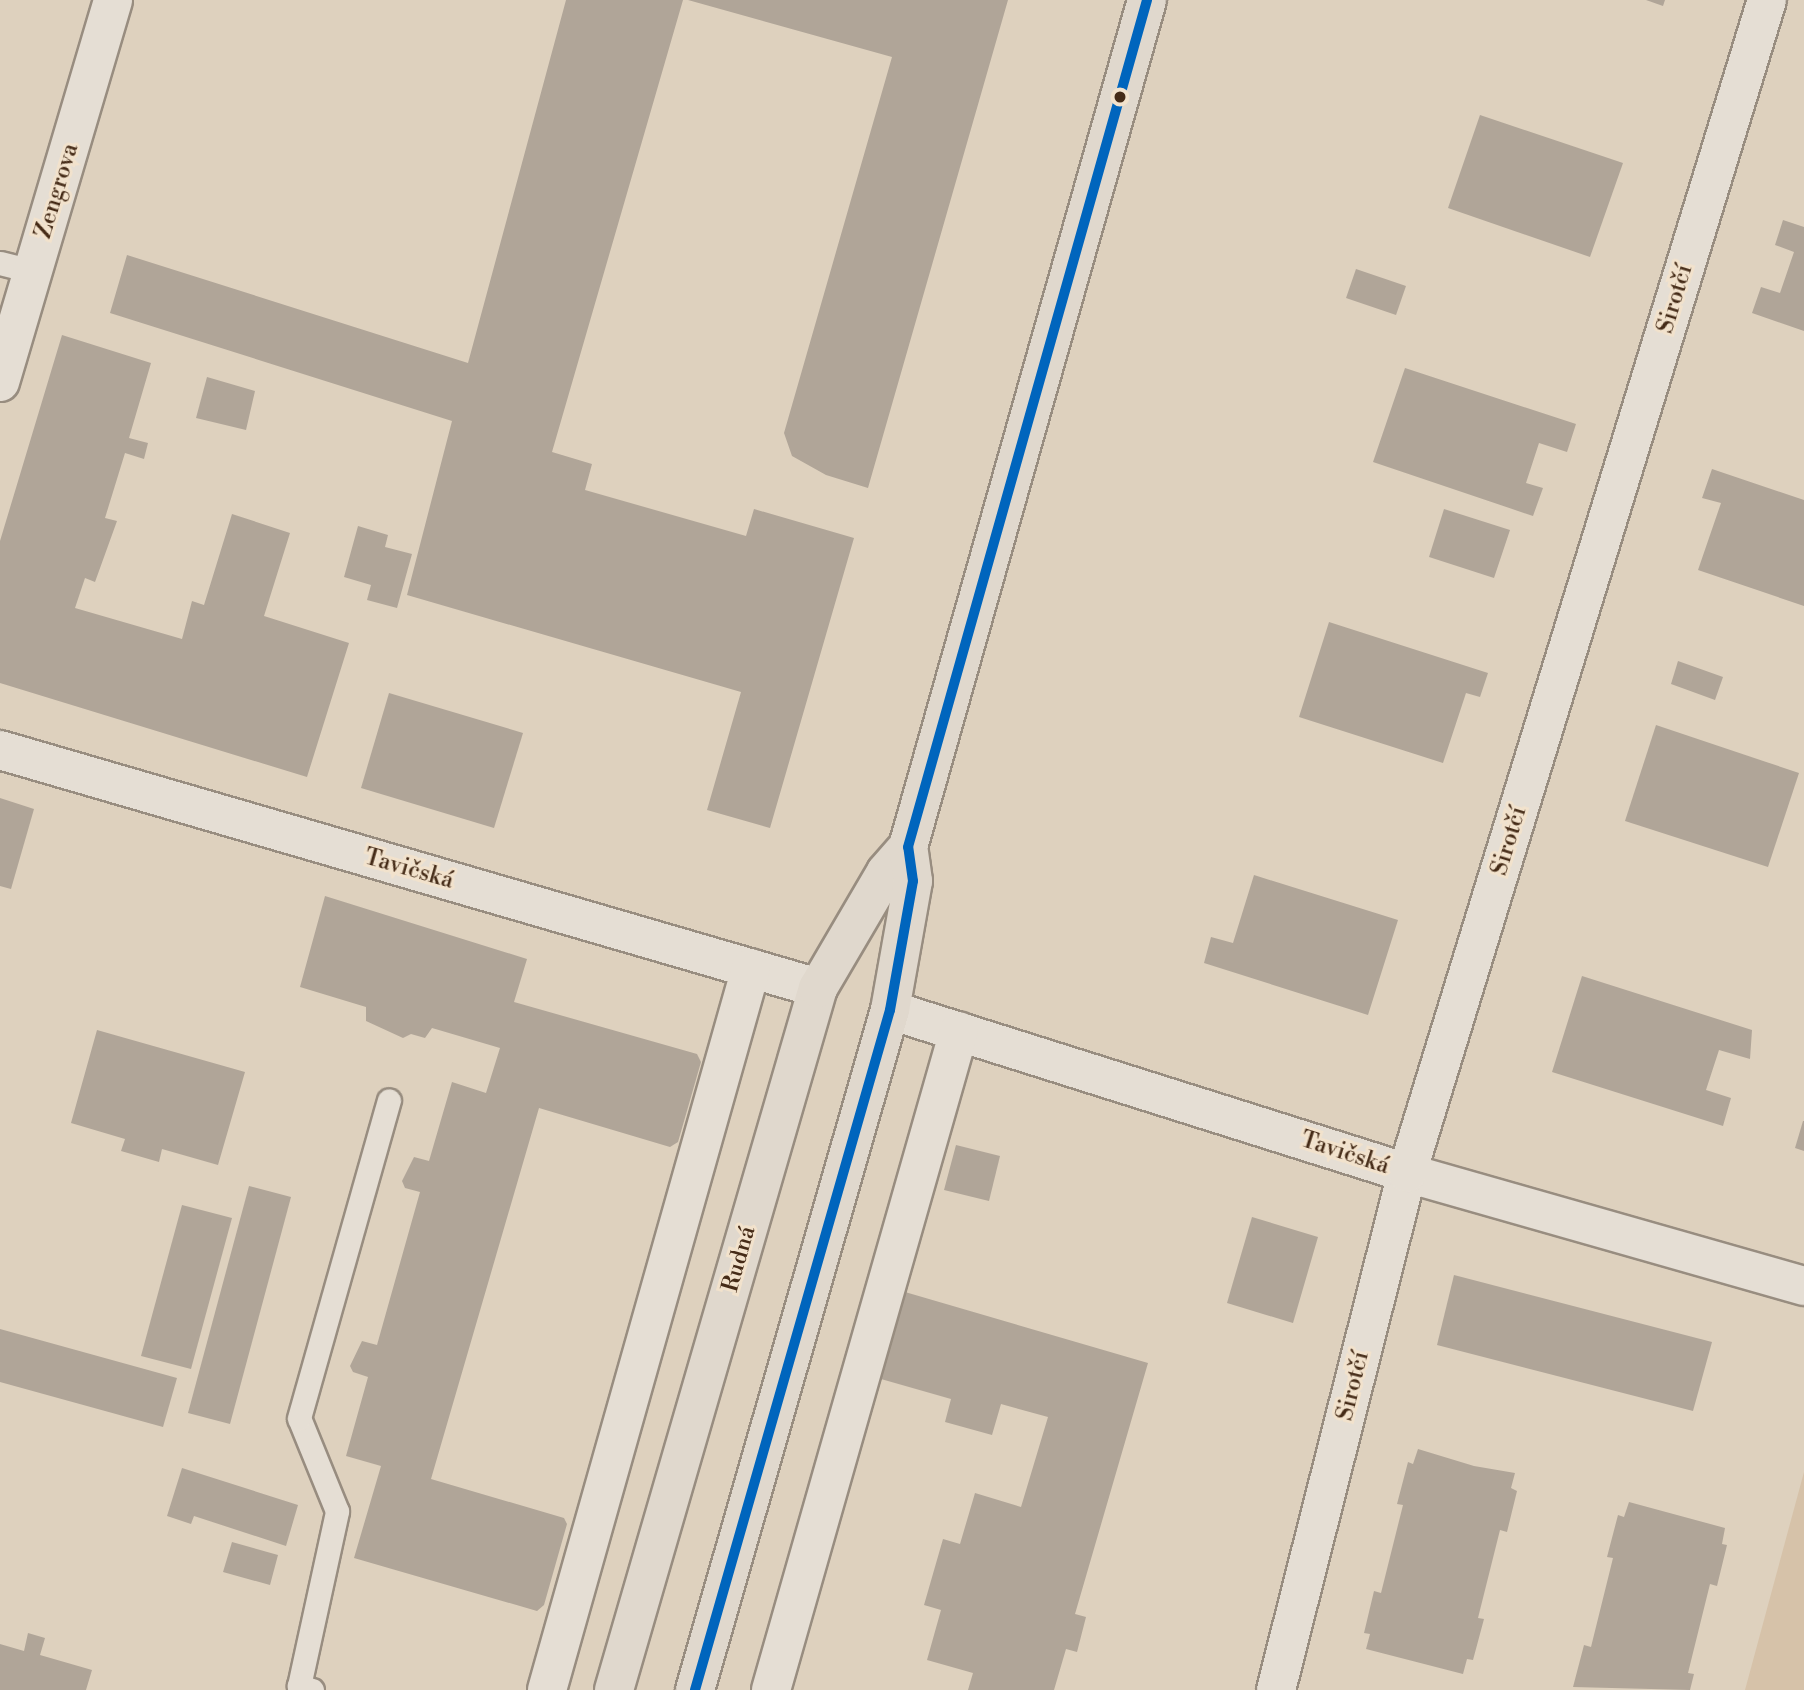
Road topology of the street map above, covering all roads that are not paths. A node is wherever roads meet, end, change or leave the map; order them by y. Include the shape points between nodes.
1 (113, 0) edge
2 (1147, 0) edge
3 (1767, 0) edge
4 (16, 267) edge
5 (0, 382) edge
6 (0, 750) edge
7 (908, 848) junction
8 (751, 968) junction
9 (818, 988) junction
10 (890, 1010) junction
11 (959, 1031) junction
12 (390, 1101) dead end
13 (1408, 1173) junction
14 (1804, 1286) edge
15 (302, 1689) edge
16 (547, 1690) edge
17 (614, 1690) edge
18 (695, 1690) edge
19 (771, 1690) edge
20 (1276, 1690) edge

1 - 4 street, Zengrova
2 - 7 main road, Rudná
3 - 13 street, Sirotčí
4 - 5 street, Zengrova
6 - 8 street, Tavičská
7 - 9 main road, Rudná via 886,872
7 - 10 main road, Rudná via 913,881
8 - 9 street, Tavičská
8 - 16 street
9 - 17 main road, Rudná
10 - 11 street, Tavičská
10 - 18 main road, Rudná
11 - 13 street, Tavičská
11 - 19 street
12 - 15 lane via 299,1418 337,1511
13 - 14 street, Tavičská
13 - 20 street, Sirotčí

